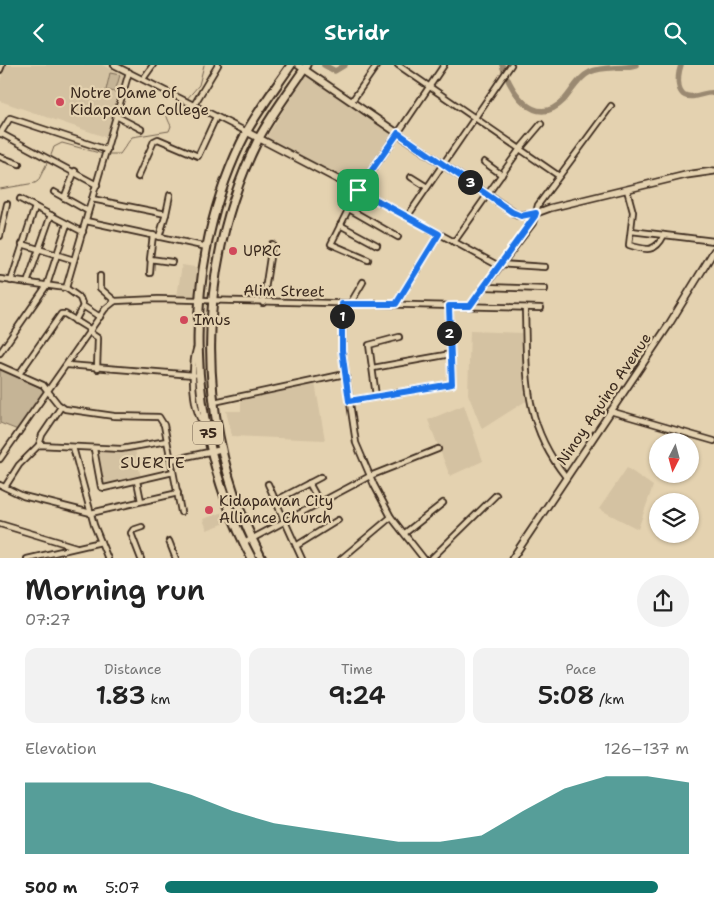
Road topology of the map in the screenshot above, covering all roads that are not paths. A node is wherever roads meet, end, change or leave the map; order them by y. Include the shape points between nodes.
1 (2, 65) edge
2 (114, 65) edge
3 (153, 65) edge
4 (218, 65) edge
5 (291, 65) edge
6 (377, 65) edge
7 (398, 65) edge
8 (444, 65) edge
9 (303, 66) edge
10 (509, 67) edge
11 (0, 70) edge
12 (129, 73) junction
13 (143, 79) junction
14 (429, 87) junction
15 (352, 101) junction
16 (192, 104) junction
17 (611, 106) dead end
18 (116, 116) junction
19 (216, 117) junction
20 (474, 117) junction
21 (541, 124) dead end
22 (141, 129) dead end
23 (247, 132) junction
24 (0, 133) edge
25 (398, 133) junction
26 (259, 139) junction
27 (520, 150) junction
28 (106, 151) junction
29 (0, 157) edge
30 (484, 162) dead end
31 (443, 163) junction
32 (19, 164) dead end
33 (75, 171) junction
34 (714, 171) edge
35 (502, 175) junction
36 (559, 176) junction
37 (138, 177) dead end
38 (411, 177) dead end
39 (97, 185) junction
40 (427, 187) junction
41 (358, 190) junction
42 (627, 190) junction
43 (54, 192) dead end
44 (170, 195) dead end
45 (488, 195) junction
46 (64, 198) junction
47 (20, 199) dead end
48 (92, 199) junction
49 (7, 204) dead end
50 (35, 207) junction
51 (349, 209) junction
52 (88, 211) junction
53 (536, 213) junction
54 (166, 214) junction
55 (51, 215) junction
56 (214, 215) junction
57 (407, 217) junction
58 (227, 219) junction
59 (86, 221) junction
60 (67, 224) junction
61 (340, 225) junction
62 (631, 231) junction
63 (83, 233) junction
64 (439, 234) junction
65 (152, 235) junction
66 (664, 235) junction
67 (0, 236) edge
68 (159, 237) junction
69 (398, 237) dead end
70 (714, 241) edge
71 (454, 242) junction
72 (22, 244) junction
73 (272, 244) dead end
74 (377, 245) dead end
75 (207, 247) junction
76 (40, 249) junction
77 (714, 251) edge
78 (57, 255) junction
79 (151, 259) junction
80 (368, 260) dead end
81 (74, 261) junction
82 (172, 262) dead end
83 (711, 262) edge
84 (500, 265) junction
85 (545, 267) dead end
86 (150, 273) dead end
87 (100, 276) dead end
88 (0, 279) edge
89 (11, 281) junction
90 (26, 283) junction
91 (363, 283) dead end
92 (47, 285) junction
93 (486, 287) junction
94 (66, 288) junction
95 (544, 289) dead end
96 (115, 301) junction
97 (200, 301) junction
98 (212, 301) junction
99 (263, 303) junction
100 (342, 304) junction
101 (350, 304) junction
102 (396, 304) junction
103 (83, 306) junction
104 (449, 306) junction
105 (470, 306) junction
106 (525, 308) junction
107 (541, 308) dead end
108 (100, 317) junction
109 (75, 321) junction
110 (90, 331) junction
111 (399, 337) dead end
112 (0, 342) edge
113 (198, 344) junction
114 (5, 345) junction
115 (0, 353) edge
116 (451, 354) junction
117 (67, 365) junction
118 (0, 366) edge
119 (373, 368) junction
120 (97, 369) junction
121 (19, 374) junction
122 (345, 374) junction
123 (194, 375) junction
124 (48, 389) junction
125 (376, 397) junction
126 (349, 401) junction
127 (214, 402) junction
128 (61, 407) junction
129 (610, 411) junction
130 (218, 426) junction
131 (206, 427) junction
132 (167, 441) junction
133 (714, 441) edge
134 (39, 445) junction
135 (72, 447) junction
136 (94, 449) junction
137 (223, 449) junction
138 (438, 449) dead end
139 (212, 451) junction
140 (0, 459) edge
141 (171, 460) junction
142 (173, 472) junction
143 (370, 476) junction
144 (321, 477) dead end
145 (566, 477) junction
146 (136, 481) junction
147 (310, 483) junction
148 (268, 484) dead end
149 (2, 486) edge
150 (178, 493) junction
151 (496, 495) dead end
152 (141, 501) junction
153 (276, 501) junction
154 (320, 503) junction
155 (444, 503) dead end
156 (181, 512) dead end
157 (91, 513) junction
158 (391, 517) junction
159 (338, 520) dead end
160 (285, 522) junction
161 (0, 524) edge
162 (142, 527) dead end
163 (404, 533) junction
164 (252, 539) junction
165 (169, 541) dead end
166 (101, 542) junction
167 (244, 543) junction
168 (296, 546) junction
169 (76, 547) junction
170 (52, 556) edge
171 (35, 558) edge
172 (108, 558) edge
173 (141, 558) edge
174 (176, 558) edge
175 (252, 558) edge
176 (262, 558) edge
177 (302, 558) edge
178 (341, 558) edge
179 (423, 558) edge
180 (432, 558) edge
181 (513, 558) edge

1 - 11 street
2 - 12 street
3 - 13 street
4 - 16 street
5 - 23 highway, 75
6 - 15 street
7 - 14 street
8 - 14 street
9 - 15 main road
9 - 26 highway, 75
10 - 20 street
12 - 13 street
12 - 18 street
13 - 16 street
14 - 20 street
14 - 25 street
15 - 25 main road
16 - 19 street
17 - 36 street
18 - 22 street
18 - 28 street
19 - 23 street
19 - 37 street via 198,156 158,139 154,141
20 - 27 street
20 - 31 street
21 - 27 street
23 - 26 main road
23 - 56 highway, 75
24 - 28 street via 10,118
24 - 33 street
25 - 31 main road
25 - 41 main road
26 - 41 main road
26 - 58 highway, 75
27 - 35 street
27 - 36 street
28 - 39 street
29 - 32 street
30 - 35 street
31 - 40 street
31 - 45 main road
33 - 39 street
33 - 46 street
34 - 42 main road
35 - 45 street
36 - 53 street via 538,205
38 - 40 street
39 - 48 street
40 - 57 street
41 - 51 street
41 - 57 street
42 - 53 main road
42 - 62 street via 633,213
43 - 46 street
44 - 54 street
45 - 53 main road via 517,215
45 - 71 street
46 - 52 street
47 - 50 street
48 - 52 street
48 - 54 street
49 - 67 street
50 - 55 street
50 - 72 street
51 - 61 street
51 - 69 street
52 - 59 street
53 - 84 street
54 - 68 street
55 - 60 street
55 - 76 street
56 - 58 highway
56 - 75 highway, 75
57 - 64 street
58 - 98 highway, 75
59 - 63 street
59 - 65 street
60 - 63 street
60 - 78 street
61 - 74 street
61 - 80 street via 332,244
62 - 66 street
62 - 66 street via 630,246 653,249
63 - 81 street
64 - 71 street
64 - 102 street
65 - 68 street
65 - 79 street
66 - 70 street
68 - 75 street
71 - 84 street
72 - 76 street
72 - 89 street
73 - 99 street
75 - 97 highway, 75
76 - 78 street
76 - 90 street
77 - 83 main road, Ninoy Aquino Avenue
78 - 81 street
78 - 92 street
79 - 82 street
79 - 86 street
81 - 94 street
83 - 129 main road, Ninoy Aquino Avenue
84 - 85 street
84 - 93 street
87 - 96 street via 100,288
88 - 89 street
89 - 90 street
90 - 92 street
91 - 101 street
92 - 94 street
92 - 114 street
93 - 95 street
93 - 105 street
94 - 103 street via 80,298
96 - 97 street, Alim Street
96 - 108 street
97 - 98 street, Alim Street
97 - 113 highway, 75
98 - 99 street, Alim Street
98 - 127 highway, 75 via 209,343
99 - 100 street, Alim Street
100 - 101 street, Alim Street
100 - 122 street
101 - 102 street, Alim Street
102 - 104 street, Alim Street
103 - 108 street
103 - 109 street
104 - 105 street, Alim Street
104 - 116 street
105 - 106 street, Alim Street
106 - 107 street, Alim Street
106 - 145 street via 530,409 539,433
108 - 110 street
109 - 110 street
109 - 121 street via 65,314 59,316
110 - 117 street
110 - 120 street via 98,338
111 - 119 street via 369,345
112 - 114 street
113 - 123 street via 194,353
113 - 131 highway, 75
114 - 115 street
116 - 119 street
116 - 125 street via 452,384
117 - 120 street
117 - 124 street
118 - 121 street
119 - 125 street
120 - 123 street
121 - 124 street
122 - 126 street
122 - 127 street
123 - 131 street via 198,415
124 - 128 street
124 - 140 street
125 - 126 street
126 - 143 street via 356,443
127 - 130 highway, 75
128 - 132 street via 114,416 156,416 164,425
128 - 134 street
129 - 133 street
129 - 145 main road, Ninoy Aquino Avenue
130 - 131 street
130 - 137 highway, 75
131 - 139 highway, 75
132 - 136 street via 127,449
132 - 141 street
134 - 135 street
134 - 149 street
135 - 136 street
135 - 157 street
136 - 146 street via 101,487
137 - 139 street
137 - 164 highway, 75
138 - 143 street
139 - 141 street
139 - 167 highway, 75
141 - 142 street
142 - 146 street
142 - 150 street
143 - 154 street
143 - 158 street
144 - 147 street
145 - 181 main road, Ninoy Aquino Avenue
146 - 152 street
147 - 153 street
147 - 154 street
148 - 153 street
149 - 157 street via 29,497
150 - 152 street
150 - 156 street
151 - 180 street
152 - 157 street
153 - 160 street
154 - 160 street
155 - 163 street
157 - 166 street
158 - 163 street
158 - 178 street
159 - 168 street
160 - 164 street
160 - 168 street
161 - 169 street
162 - 173 street via 131,533
163 - 179 street
164 - 167 street
164 - 176 highway, 75
165 - 174 street
166 - 169 street
166 - 172 street
167 - 175 highway, 75
168 - 177 street
169 - 170 street
170 - 171 street

